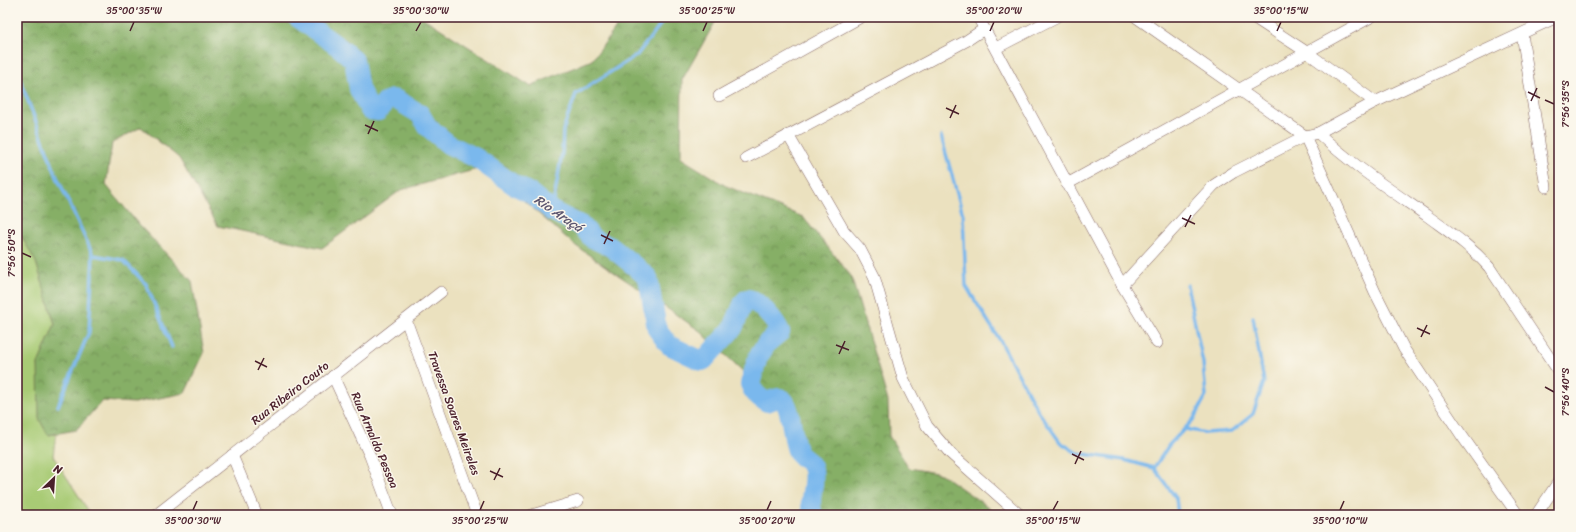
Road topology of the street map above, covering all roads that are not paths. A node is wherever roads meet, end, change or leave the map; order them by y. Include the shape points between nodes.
1 (861, 17) edge
2 (978, 17) edge
3 (1056, 17) edge
4 (1136, 17) edge
5 (1253, 17) edge
6 (1371, 17) edge
7 (1557, 17) edge
8 (984, 29) junction
9 (1522, 34) junction
10 (996, 48) junction
11 (1308, 53) junction
12 (1239, 88) junction
13 (719, 96) dead end
14 (1375, 102) junction
15 (1318, 133) junction
16 (788, 135) junction
17 (1305, 136) junction
18 (746, 158) dead end
19 (1067, 184) junction
20 (1546, 187) dead end
21 (1122, 285) junction
22 (441, 292) dead end
23 (406, 320) junction
24 (1157, 343) dead end
25 (1559, 372) edge
26 (333, 376) junction
27 (232, 455) junction
28 (1559, 481) edge
29 (578, 501) dead end
30 (156, 515) edge
31 (257, 515) edge
32 (392, 515) edge
33 (477, 515) edge
34 (532, 515) edge
35 (1020, 515) edge
36 (1518, 515) edge
37 (1536, 515) edge

1 - 13 street
2 - 8 street
3 - 10 street
4 - 12 street
5 - 11 street
6 - 11 street
7 - 9 street
8 - 10 street
8 - 16 street
9 - 14 street
9 - 20 street
10 - 19 street
11 - 12 street
11 - 14 street
12 - 17 street
12 - 19 street
14 - 15 street
15 - 17 street
15 - 25 street via 1363,170 1479,255 1490,267
16 - 18 street
16 - 35 street via 844,231 860,249 874,276 903,378 928,426 950,453
17 - 21 street via 1214,185
17 - 36 street via 1375,292 1404,349
19 - 21 street
21 - 24 street
22 - 23 street, Rua Ribeiro Couto
23 - 26 street, Rua Ribeiro Couto
23 - 33 street, Travessa Soares Meireles
26 - 27 street, Rua Ribeiro Couto
26 - 32 street, Rua Arnaldo Pessoa via 370,456
27 - 30 street, Rua Ribeiro Couto
27 - 31 street
28 - 37 street
29 - 34 street

